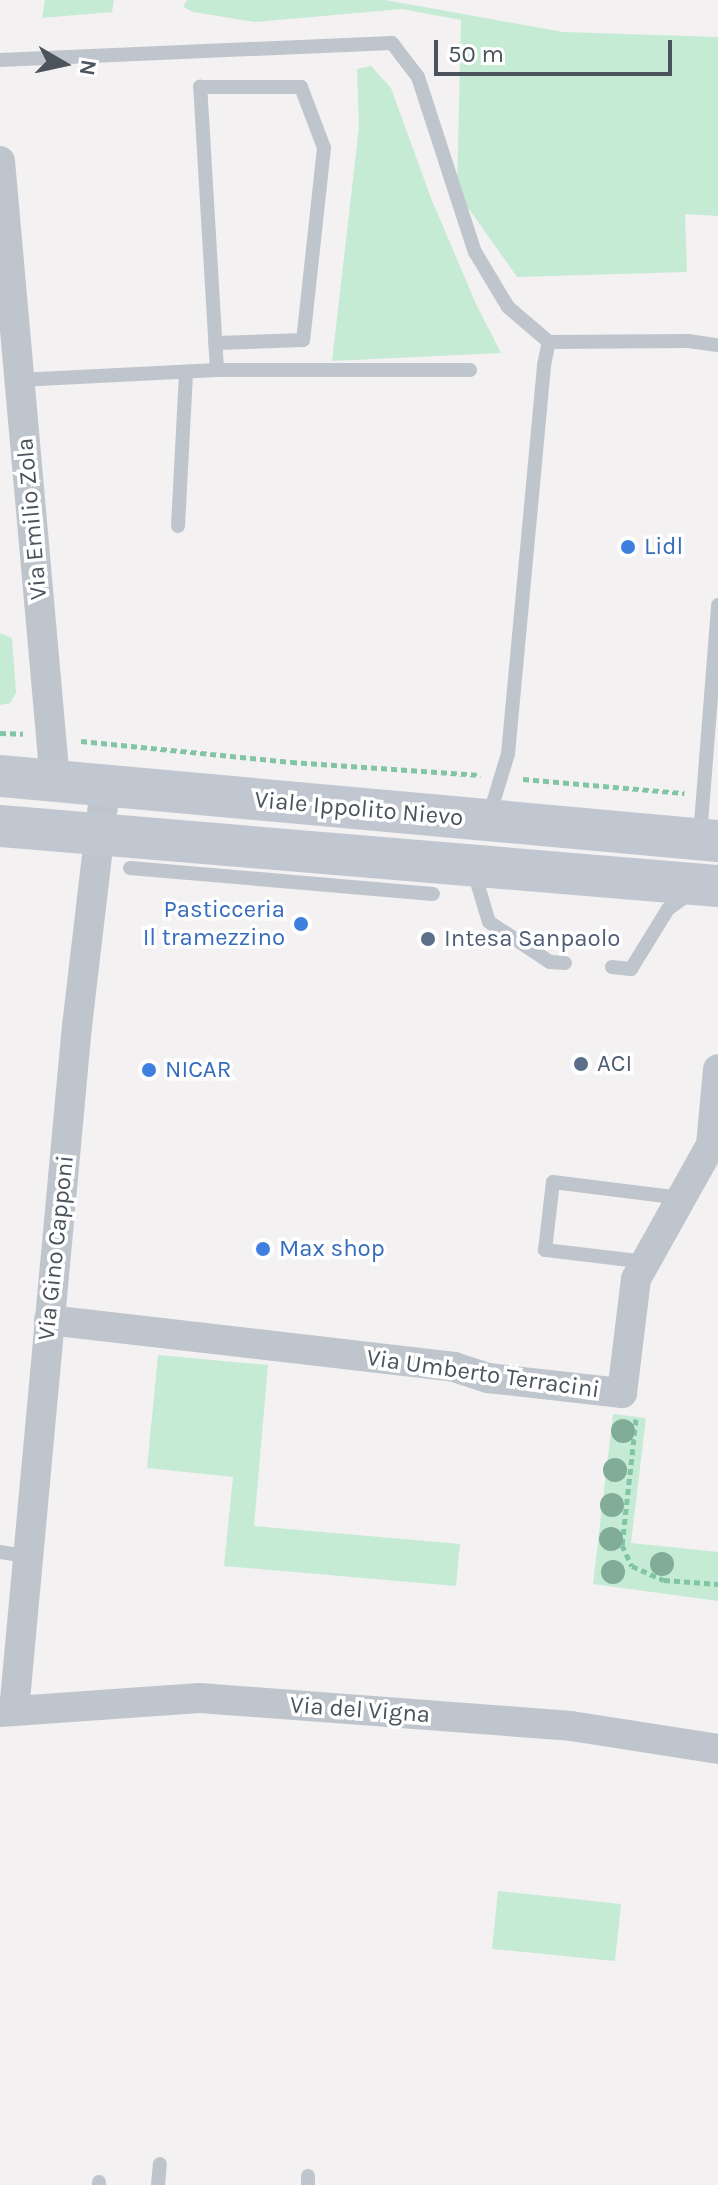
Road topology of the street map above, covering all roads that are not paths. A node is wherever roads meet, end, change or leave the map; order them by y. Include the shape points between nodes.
1 (0, 60) edge
2 (0, 161) edge
3 (549, 342) junction
4 (215, 343) junction
5 (718, 345) edge
6 (217, 370) junction
7 (470, 370) dead end
8 (186, 372) junction
9 (19, 380) junction
10 (178, 526) dead end
11 (718, 605) edge
12 (0, 776) edge
13 (105, 786) junction
14 (57, 806) junction
15 (480, 820) junction
16 (0, 826) edge
17 (99, 835) junction
18 (709, 840) edge
19 (472, 865) junction
20 (130, 868) dead end
21 (710, 885) edge
22 (433, 894) dead end
23 (565, 963) dead end
24 (612, 967) dead end
25 (718, 1069) edge
26 (683, 1198) junction
27 (646, 1262) junction
28 (49, 1320) junction
29 (13, 1554) edge
30 (7, 1712) edge
31 (718, 1749) edge
32 (160, 2164) dead end
33 (158, 2185) edge

1 - 3 lane via 392,43 418,77 475,252 508,307
2 - 9 street, Via Emilio Zola
3 - 5 lane
3 - 15 lane via 508,754 493,803
4 - 4 lane via 200,87 301,87 324,148 303,340
4 - 6 lane
6 - 7 lane
6 - 8 lane
8 - 9 lane
8 - 10 lane
9 - 14 street, Via Emilio Zola
11 - 18 lane via 704,795
12 - 14 main road, Viale Ippolito Nievo
13 - 14 main road, Viale Ippolito Nievo
13 - 15 main road, Viale Ippolito Nievo
13 - 17 street, Via Gino Capponi
14 - 16 main road, Viale Ippolito Nievo
14 - 17 main road, Viale Ippolito Nievo
15 - 18 main road, Viale Ippolito Nievo
17 - 19 main road, Viale Ippolito Nievo
17 - 28 street, Via Gino Capponi
19 - 21 main road, Viale Ippolito Nievo
19 - 23 lane via 489,922 550,962
20 - 22 lane
21 - 24 lane via 668,909 631,969
25 - 26 street, Via Umberto Terracini via 711,1145
26 - 27 street, Via Umberto Terracini
26 - 27 lane via 553,1182 545,1250
27 - 28 street, Via Umberto Terracini via 636,1279 622,1393 488,1378 454,1367
28 - 29 street, Via Gino Capponi
29 - 30 street, Via Gino Capponi
30 - 31 street, Via del Vigna via 200,1698 571,1726
32 - 33 lane

